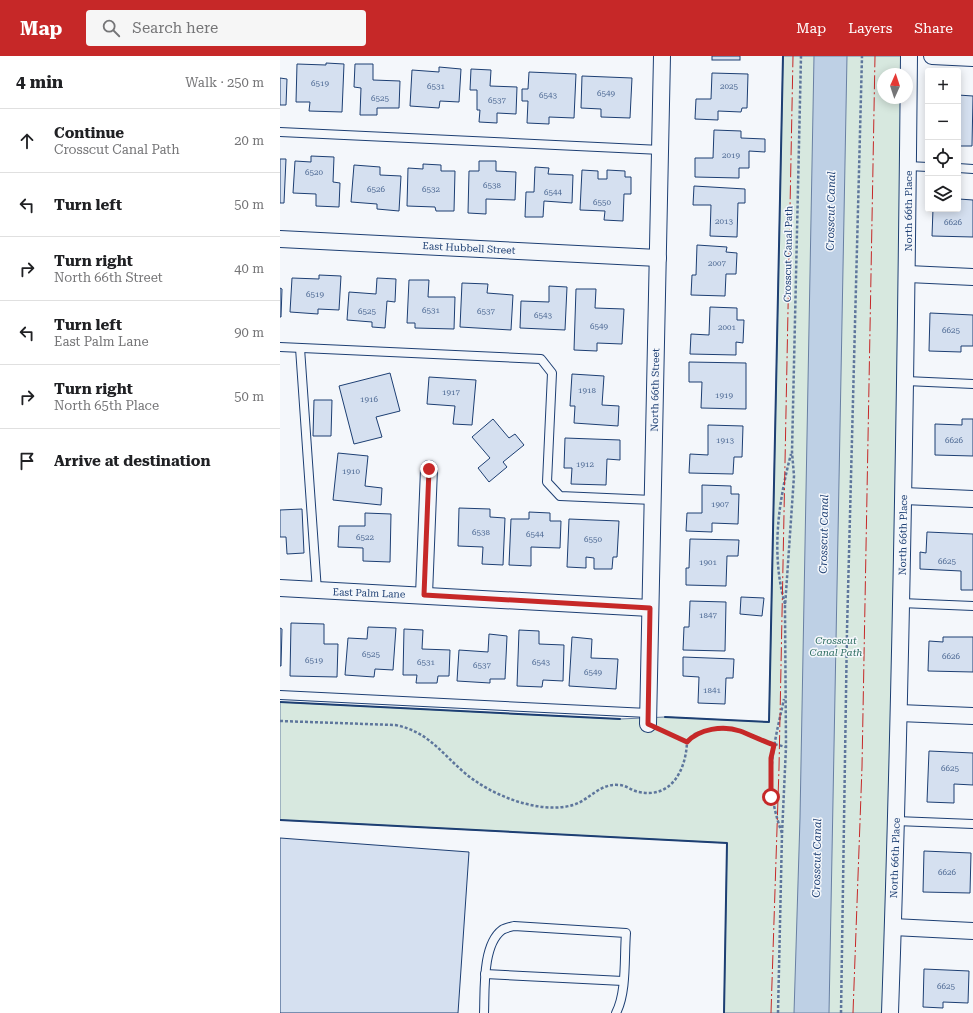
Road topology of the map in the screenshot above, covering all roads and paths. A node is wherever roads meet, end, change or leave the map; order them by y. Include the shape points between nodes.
1 (662, 56) edge
2 (801, 56) edge
3 (862, 56) edge
4 (909, 56) edge
5 (932, 56) edge
6 (973, 58) edge
7 (280, 132) edge
8 (661, 150) junction
9 (908, 166) junction
10 (925, 167) edge
11 (961, 168) edge
12 (973, 169) edge
13 (280, 239) edge
14 (658, 258) junction
15 (908, 274) junction
16 (973, 277) edge
17 (280, 347) edge
18 (300, 348) junction
19 (906, 381) junction
20 (973, 384) edge
21 (792, 452) junction
22 (429, 469) dead end
23 (904, 496) junction
24 (973, 499) edge
25 (653, 500) junction
26 (280, 588) edge
27 (317, 591) junction
28 (424, 595) junction
29 (901, 603) junction
30 (973, 606) edge
31 (785, 607) junction
32 (650, 608) junction
33 (280, 695) edge
34 (785, 695) junction
35 (899, 713) junction
36 (973, 716) edge
37 (648, 719) junction
38 (280, 721) edge
39 (687, 742) junction
40 (774, 745) junction
41 (786, 747) junction
42 (896, 821) junction
43 (973, 824) edge
44 (782, 834) junction
45 (893, 927) junction
46 (973, 931) edge
47 (485, 974) junction
48 (623, 981) junction
49 (484, 1013) edge
50 (616, 1013) edge
51 (778, 1013) edge
52 (841, 1013) edge
53 (890, 1013) edge

1 - 8 street, North 66th Street
2 - 21 path, Crosscut Canal Path
3 - 52 path via 847,630
4 - 9 street, North 66th Place
5 - 6 street
7 - 8 lane
8 - 14 street, North 66th Street
9 - 10 lane
9 - 15 street, North 66th Place
11 - 12 lane
13 - 14 street, East Hubbell Street
14 - 25 street, North 66th Street
15 - 16 street
15 - 19 street, North 66th Place
17 - 18 lane
18 - 25 lane via 541,359 552,373 547,482 560,496
18 - 27 lane
19 - 20 lane
19 - 23 street, North 66th Place
21 - 31 path, Crosscut Canal Path via 794,476
21 - 31 path, Crosscut Canal Path via 780,503 777,530 779,586
22 - 28 street
23 - 24 street
23 - 29 street, North 66th Place
25 - 32 street, North 66th Street
26 - 27 street, East Palm Lane
27 - 28 street, East Palm Lane
28 - 32 street, East Palm Lane
29 - 30 lane
29 - 35 street, North 66th Place
31 - 34 path, Crosscut Canal Path
32 - 37 street, North 66th Street
33 - 37 lane
34 - 40 path, Crosscut Canal Path
34 - 41 path, Crosscut Canal Path
35 - 36 street
35 - 42 street, North 66th Place
37 - 39 path
38 - 39 path via 395,725 410,728 422,734 482,785 520,802 557,808 574,805 606,785 620,784 639,792 656,793 677,779 687,754
39 - 40 path via 695,734 707,730 728,729 739,730
40 - 41 path
40 - 44 path, Crosscut Canal Path via 771,758 771,797
41 - 44 path, Crosscut Canal Path
42 - 43 lane
42 - 45 street, North 66th Place
44 - 51 path, Crosscut Canal Path
45 - 46 street
45 - 53 street, North 66th Place
47 - 48 lane
47 - 48 lane via 489,950 495,937 503,929 514,926 626,933
47 - 49 lane
48 - 50 lane via 621,1004

